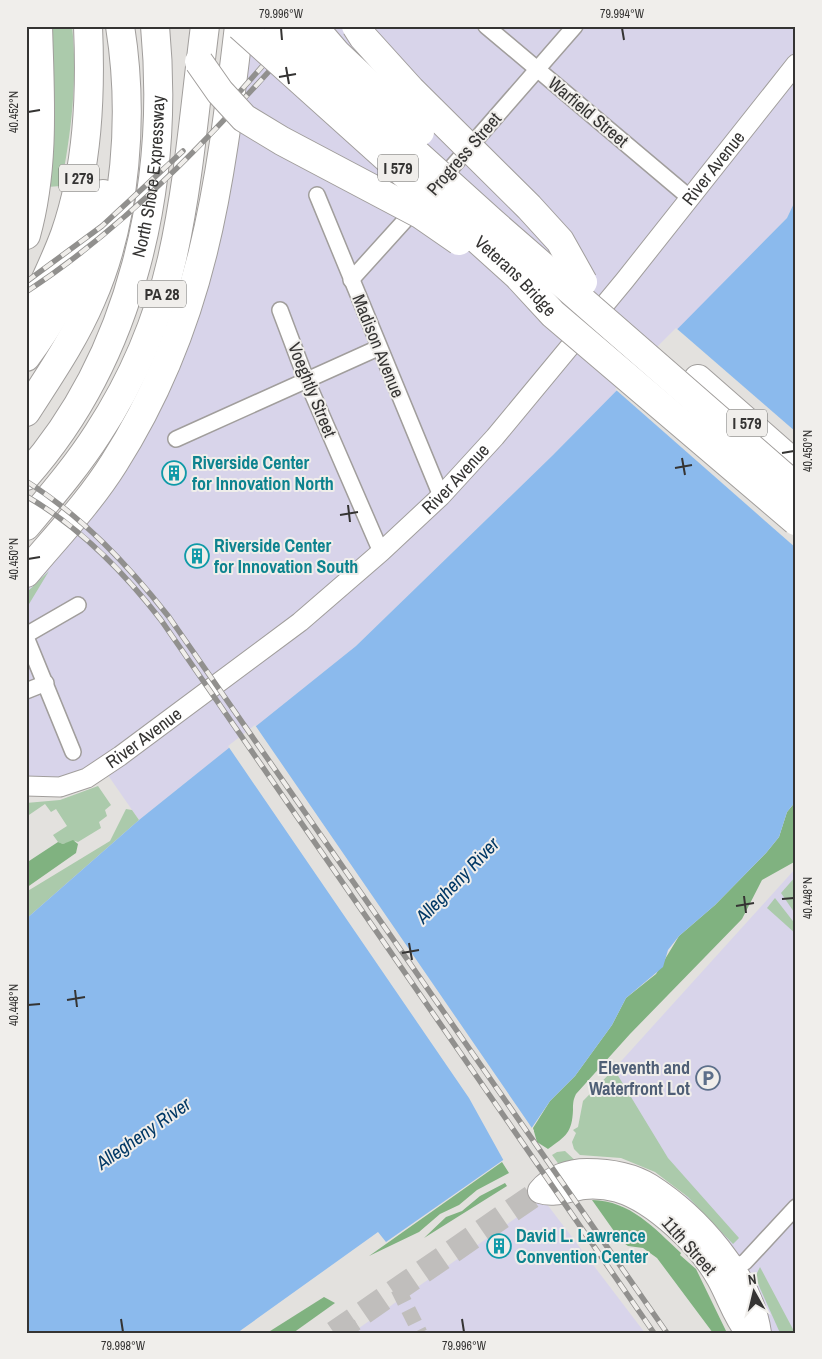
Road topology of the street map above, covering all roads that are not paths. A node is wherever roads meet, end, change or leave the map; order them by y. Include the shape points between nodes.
1 (31, 26) edge
2 (38, 26) edge
3 (88, 26) edge
4 (114, 26) edge
5 (120, 26) edge
6 (155, 26) edge
7 (184, 26) edge
8 (205, 26) edge
9 (239, 26) edge
10 (250, 26) edge
11 (278, 26) edge
12 (313, 26) edge
13 (356, 26) edge
14 (486, 26) edge
15 (575, 26) edge
16 (796, 64) edge
17 (537, 70) junction
18 (233, 75) junction
19 (40, 107) junction
20 (316, 195) dead end
21 (690, 198) junction
22 (26, 235) edge
23 (351, 280) junction
24 (583, 282) junction
25 (280, 310) dead end
26 (553, 314) junction
27 (26, 321) edge
28 (378, 348) junction
29 (26, 357) edge
30 (55, 367) junction
31 (306, 379) junction
32 (26, 403) edge
33 (26, 412) edge
34 (176, 439) dead end
35 (796, 465) edge
36 (26, 476) edge
37 (796, 487) edge
38 (441, 496) junction
39 (796, 521) edge
40 (26, 526) edge
41 (58, 535) junction
42 (381, 552) junction
43 (26, 562) edge
44 (26, 573) edge
45 (78, 605) dead end
46 (26, 636) edge
47 (46, 683) junction
48 (26, 691) edge
49 (73, 752) dead end
50 (26, 786) edge
51 (796, 1207) edge
52 (733, 1268) junction
53 (748, 1333) edge
54 (758, 1333) edge

1 - 19 highway
2 - 19 highway
3 - 27 highway, I 279 via 89,107 78,185 66,232
4 - 29 highway via 114,119 99,213 72,285 59,310
5 - 30 highway via 128,98 126,147 108,253 92,300
6 - 36 highway, North Shore Expressway via 159,104 157,155 137,261 119,318 98,365 70,417
7 - 26 highway, bridge via 199,62 244,118 420,214
8 - 40 highway, PA 28 via 172,260 142,350 98,433
9 - 18 highway, PA 28
9 - 26 highway, Veterans Bridge / I 579, bridge via 517,275
10 - 18 highway
11 - 37 highway, bridge via 492,222
12 - 24 highway, I 579, bridge via 395,109
13 - 24 highway, bridge via 411,90 560,241
14 - 17 street, Warfield Street
15 - 17 street, Progress Street
16 - 21 street, River Avenue
17 - 21 street, Warfield Street
17 - 23 street, Progress Street
18 - 41 highway, PA 28 via 212,216 178,338 158,386 129,440 93,494
19 - 22 highway via 35,195
20 - 23 street, Madison Avenue
21 - 38 street, River Avenue via 562,358
23 - 28 street, Madison Avenue
24 - 35 highway, I 579
25 - 31 street, Voeghtly Street
26 - 39 highway, Veterans Bridge / I 579, bridge
28 - 31 street
28 - 38 street, Madison Avenue
30 - 32 highway
30 - 33 highway
31 - 34 street
31 - 42 street, Voeghtly Street
38 - 42 street, River Avenue
41 - 43 highway
41 - 44 highway, PA 28
42 - 50 street, River Avenue via 300,622 97,771 60,787
45 - 46 street
46 - 47 street
47 - 48 street
47 - 49 street
51 - 52 street via 745,1262
52 - 53 main road, 11th Street via 707,1236 663,1206 708,1263
52 - 54 main road, 11th Street via 756,1317

